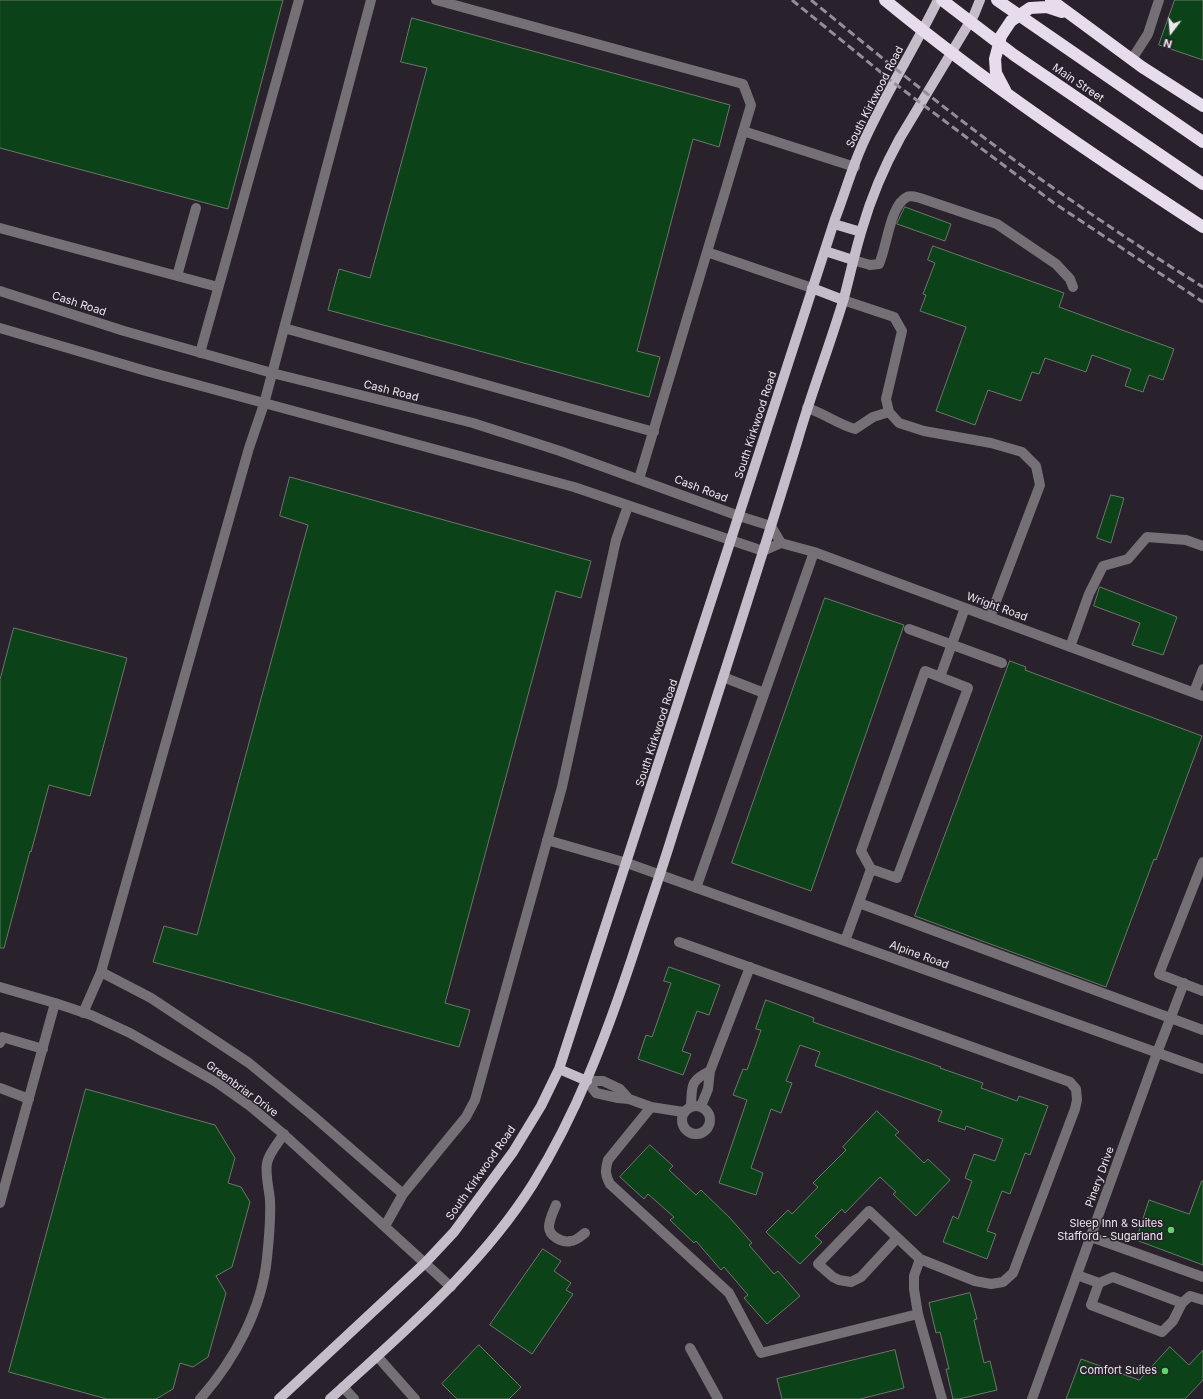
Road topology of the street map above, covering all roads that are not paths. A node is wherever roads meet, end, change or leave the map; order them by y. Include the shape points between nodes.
1 (299, 0) edge
2 (371, 0) edge
3 (436, 0) edge
4 (885, 0) edge
5 (938, 0) edge
6 (942, 0) edge
7 (980, 0) edge
8 (997, 0) edge
9 (1051, 0) edge
10 (1159, 0) edge
11 (1073, 16) junction
12 (923, 31) junction
13 (951, 53) junction
14 (1132, 60) junction
15 (1008, 94) junction
16 (1203, 106) edge
17 (743, 131) junction
18 (1203, 142) edge
19 (855, 167) junction
20 (1203, 184) edge
21 (196, 208) dead end
22 (834, 224) junction
23 (1203, 227) edge
24 (0, 228) edge
25 (861, 232) junction
26 (825, 251) junction
27 (707, 252) junction
28 (854, 260) junction
29 (177, 276) junction
30 (218, 287) junction
31 (1073, 287) dead end
32 (812, 288) junction
33 (0, 292) edge
34 (843, 300) junction
35 (0, 328) edge
36 (284, 328) junction
37 (200, 353) junction
38 (272, 373) junction
39 (264, 404) junction
40 (807, 408) junction
41 (889, 412) junction
42 (654, 432) junction
43 (639, 479) junction
44 (628, 506) junction
45 (740, 516) junction
46 (771, 526) junction
47 (732, 541) junction
48 (781, 543) junction
49 (1203, 546) edge
50 (763, 551) junction
51 (814, 552) junction
52 (965, 608) junction
53 (990, 617) junction
54 (909, 629) dead end
55 (952, 645) junction
56 (1070, 647) junction
57 (1002, 663) dead end
58 (1203, 669) edge
59 (723, 677) junction
60 (940, 677) junction
61 (764, 693) junction
62 (1199, 694) edge
63 (547, 840) junction
64 (1203, 862) edge
65 (627, 863) junction
66 (871, 869) junction
67 (660, 875) junction
68 (696, 888) junction
69 (859, 903) junction
70 (845, 941) junction
71 (678, 942) dead end
72 (750, 967) junction
73 (102, 972) junction
74 (1184, 983) junction
75 (0, 987) edge
76 (1203, 991) edge
77 (55, 1003) junction
78 (83, 1012) junction
79 (1170, 1018) junction
80 (1203, 1030) edge
81 (0, 1043) edge
82 (43, 1048) junction
83 (1157, 1053) junction
84 (559, 1069) junction
85 (1203, 1069) edge
86 (710, 1071) junction
87 (587, 1081) junction
88 (0, 1088) edge
89 (29, 1099) junction
90 (651, 1107) junction
91 (692, 1108) junction
92 (284, 1134) junction
93 (403, 1194) junction
94 (0, 1203) edge
95 (556, 1205) dead end
96 (385, 1226) junction
97 (585, 1234) dead end
98 (1091, 1236) junction
99 (897, 1238) junction
100 (920, 1259) junction
101 (425, 1263) junction
102 (1077, 1275) junction
103 (1203, 1277) edge
104 (1099, 1283) junction
105 (451, 1287) junction
106 (1203, 1300) edge
107 (1182, 1304) junction
108 (918, 1314) junction
109 (690, 1348) dead end
110 (377, 1356) junction
111 (343, 1387) junction
112 (200, 1399) edge
113 (278, 1399) edge
114 (330, 1399) edge
115 (354, 1399) edge
116 (415, 1399) edge
117 (718, 1399) edge
118 (942, 1399) edge
119 (1032, 1399) edge

1 - 30 street
2 - 36 street
3 - 17 street via 743,84 751,104
4 - 12 highway
5 - 12 main road, South Kirkwood Road
6 - 20 highway, Main Street via 1014,55
7 - 13 main road
8 - 18 highway, Main Street
9 - 11 highway
10 - 14 street via 1148,34
11 - 14 highway
11 - 15 highway via 1047,7 1030,8 1011,20 1001,36 995,59 996,73
12 - 13 highway
12 - 19 main road, South Kirkwood Road via 864,140
13 - 15 highway
13 - 25 main road via 889,159 873,195
14 - 16 highway
15 - 23 highway via 1118,172
17 - 19 street
17 - 27 street
19 - 22 main road, South Kirkwood Road
21 - 29 street
22 - 25 main road
22 - 26 main road, South Kirkwood Road
24 - 29 street
25 - 28 main road
26 - 28 main road
26 - 32 main road, South Kirkwood Road
27 - 32 street
27 - 42 street
28 - 31 street via 870,265 880,264 893,215 910,196 997,224 1056,264 1070,279
28 - 34 main road
29 - 30 street
30 - 37 street
32 - 34 main road
32 - 45 main road, South Kirkwood Road
33 - 37 street, Cash Road
34 - 40 main road
34 - 41 street via 894,318 902,331 886,399
35 - 39 street
36 - 38 street
36 - 42 street
37 - 38 street, Cash Road
38 - 39 street
38 - 43 street, Cash Road via 473,423 560,450
39 - 44 street via 574,487
39 - 73 street via 249,448
40 - 41 street via 855,429 873,417
40 - 46 main road
41 - 53 street via 899,423 924,431 991,443 1022,452 1036,466 1040,485
42 - 43 street
43 - 45 street, Cash Road
44 - 47 street
44 - 63 street via 616,540 562,787
45 - 46 street, Cash Road
45 - 47 main road, South Kirkwood Road
46 - 48 street
46 - 50 main road
47 - 50 street
47 - 65 main road, South Kirkwood Road
48 - 50 street
48 - 51 street, Wright Road
49 - 56 street via 1186,540 1147,537 1128,559 1103,566 1089,594
50 - 59 main road
51 - 52 street, Wright Road
51 - 61 street
52 - 53 street, Wright Road
52 - 55 street
53 - 56 street, Wright Road
54 - 55 street
55 - 57 street
55 - 60 street
56 - 62 street, Wright Road
58 - 62 street
59 - 61 street
59 - 67 main road
60 - 66 street via 925,671 861,851
60 - 66 street via 968,688 897,878
61 - 68 street
63 - 65 street, Alpine Road
63 - 93 street via 475,1100 466,1117
64 - 74 street via 1159,974
65 - 67 street, Alpine Road
65 - 84 main road, South Kirkwood Road
66 - 69 street
67 - 68 street, Alpine Road
67 - 87 main road via 608,1030
68 - 70 street, Alpine Road
69 - 70 street
69 - 79 street
70 - 83 street, Alpine Road
71 - 72 street
72 - 86 street
72 - 100 street via 1070,1082 1076,1089 1075,1109 1013,1273 1002,1282 991,1284
73 - 78 street
73 - 93 street via 151,998 249,1063
74 - 76 street
74 - 79 street, Pinery Drive
75 - 77 street, Greenbriar Drive
77 - 78 street, Greenbriar Drive
77 - 82 street
78 - 92 street, Greenbriar Drive via 130,1033 216,1082
79 - 80 street
79 - 83 street, Pinery Drive
81 - 82 street via 2,1037
82 - 89 street
83 - 85 street, Alpine Road
83 - 98 street, Pinery Drive
84 - 87 main road
84 - 101 main road, South Kirkwood Road via 541,1106 513,1152 458,1226
86 - 91 street via 708,1089
86 - 91 street via 698,1077 692,1086
87 - 90 street via 596,1092 630,1099
87 - 105 main road via 552,1153 532,1186 489,1244
88 - 89 street
89 - 94 street
90 - 91 street
90 - 108 street via 608,1160 606,1175 610,1184 729,1294 761,1353
92 - 96 street, Greenbriar Drive
92 - 112 street via 267,1164 269,1233 261,1288 239,1345
93 - 96 street
95 - 97 street via 550,1220 551,1233 565,1241 572,1241
96 - 101 street, Greenbriar Drive
98 - 102 street, Pinery Drive
98 - 103 street
99 - 99 street via 869,1211 818,1264 832,1277 851,1282 861,1277
99 - 100 street
100 - 108 street via 914,1276
101 - 105 street, Greenbriar Drive
101 - 113 main road, South Kirkwood Road
102 - 104 street
102 - 119 street, Pinery Drive
104 - 107 street via 1113,1276
104 - 107 street via 1091,1305 1162,1332 1173,1321
105 - 110 main road
106 - 107 street via 1190,1296
108 - 118 street
109 - 117 street
110 - 111 main road
110 - 116 street
111 - 114 main road
111 - 115 street

